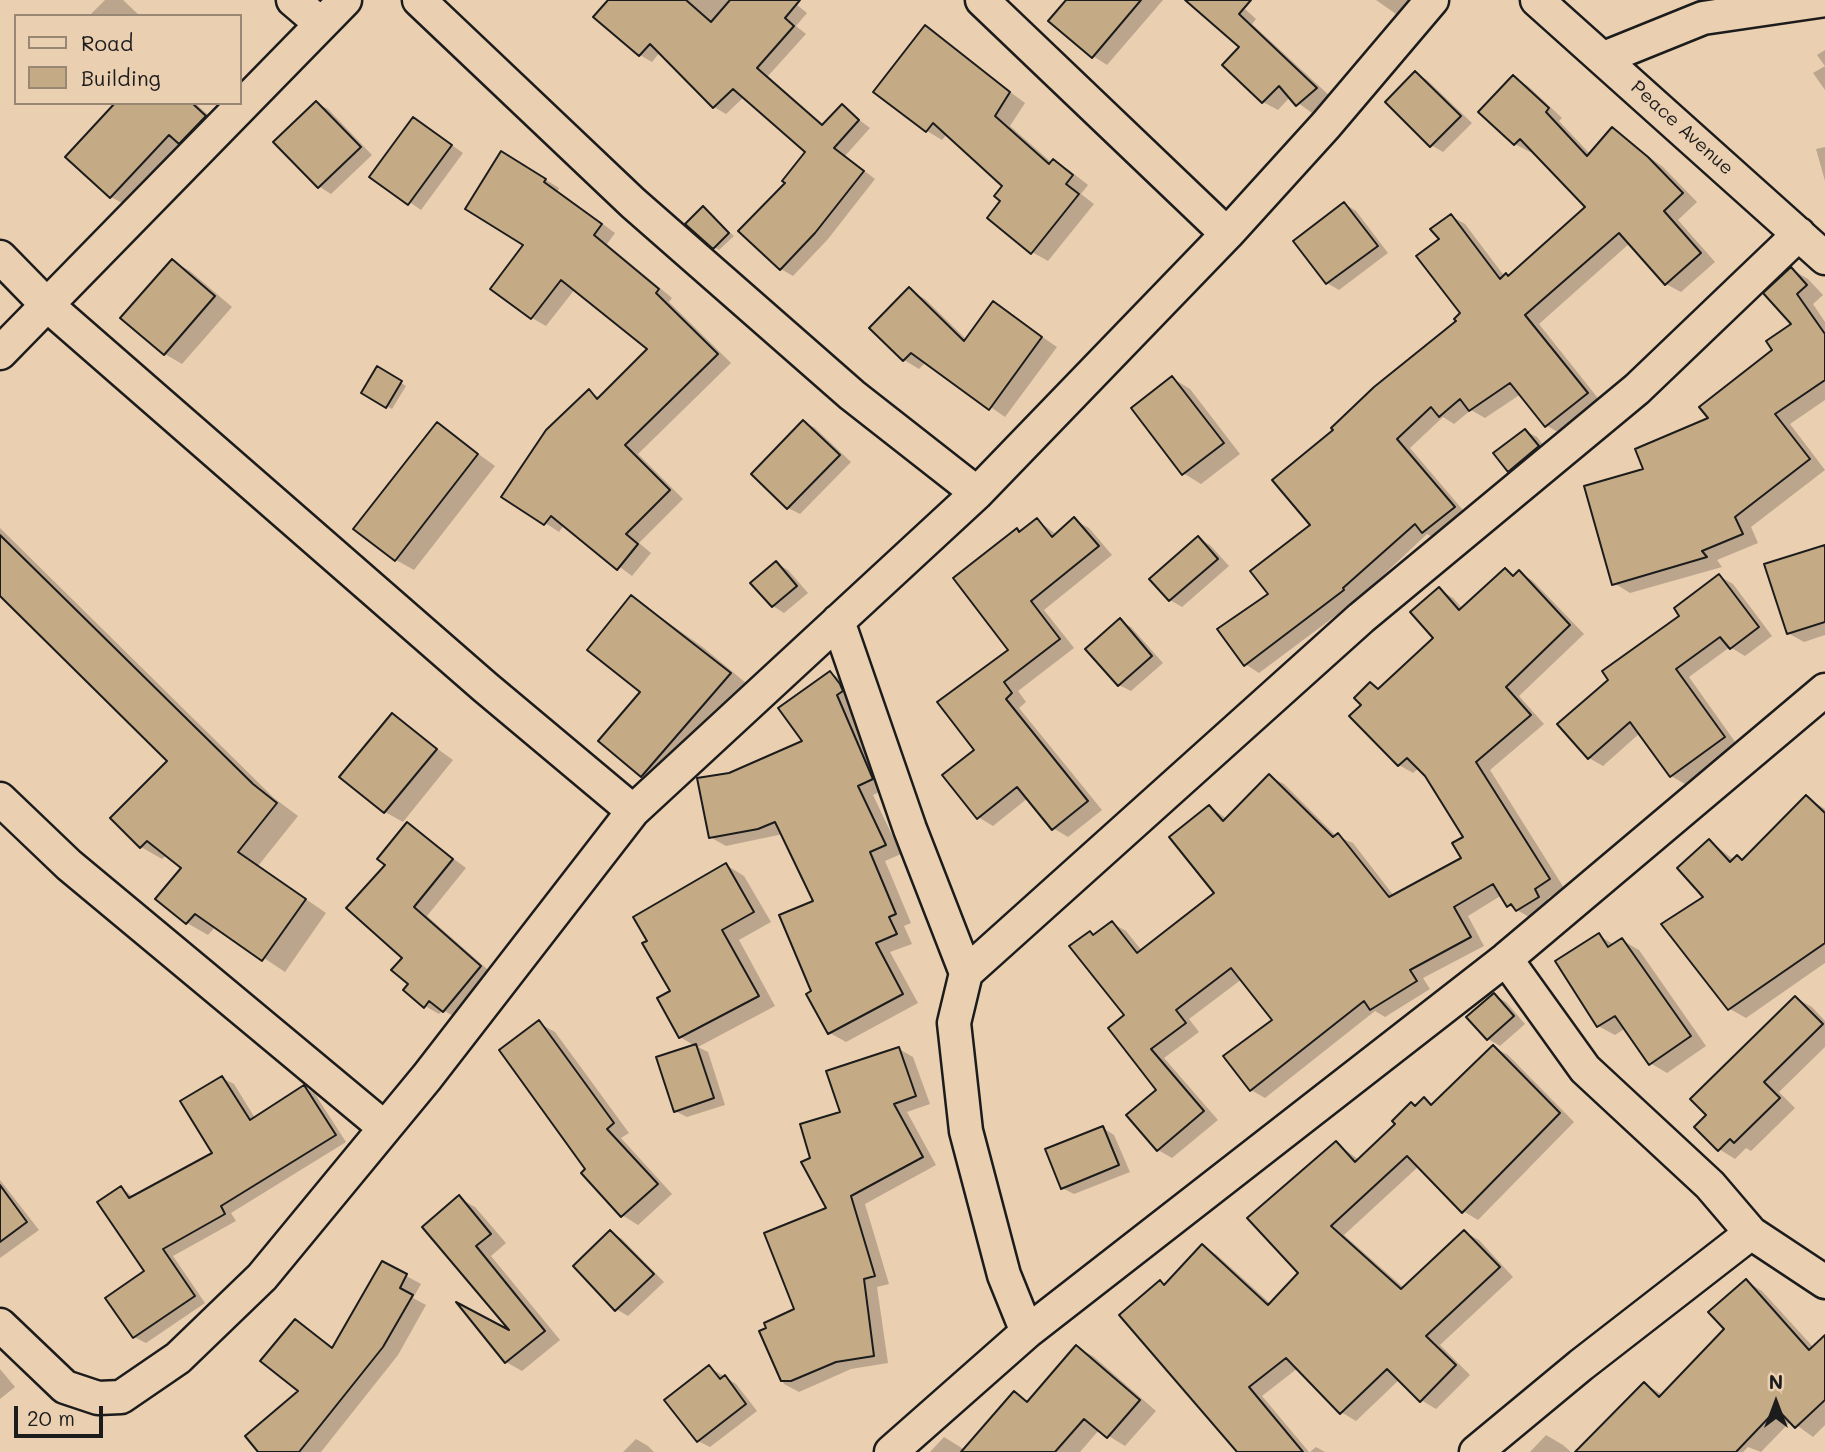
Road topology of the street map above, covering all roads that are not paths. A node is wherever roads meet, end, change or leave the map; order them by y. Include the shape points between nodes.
1 (293, 0) edge
2 (345, 0) edge
3 (419, 0) edge
4 (982, 0) edge
5 (1432, 0) edge
6 (1537, 0) edge
7 (1825, 0) edge
8 (320, 23) junction
9 (1604, 58) junction
10 (242, 103) edge
11 (240, 105) edge
12 (1227, 234) junction
13 (1799, 234) junction
14 (0, 257) edge
15 (1825, 258) edge
16 (46, 304) junction
17 (0, 353) edge
18 (977, 493) junction
19 (838, 621) junction
20 (1820, 704) edge
21 (0, 799) edge
22 (633, 811) junction
23 (1506, 959) junction
24 (966, 973) junction
25 (384, 1128) junction
26 (1751, 1233) junction
27 (1825, 1282) edge
28 (0, 1325) edge
29 (1027, 1332) junction
30 (891, 1452) edge
31 (1476, 1452) edge

1 - 8 street
2 - 8 street
3 - 18 street via 633,203 852,395
4 - 12 street
5 - 12 street
6 - 9 street, Peace Avenue
7 - 9 street via 1703,18
8 - 10 street
9 - 13 street, Peace Avenue
11 - 16 street
12 - 18 street
13 - 15 street, Peace Avenue
13 - 24 street via 1637,389 1361,618
14 - 16 street
16 - 17 street
16 - 22 street
18 - 19 street
19 - 22 street
19 - 24 street
20 - 23 street
21 - 25 street via 69,865
22 - 25 street
23 - 26 street via 1585,1069 1710,1185
23 - 29 street
24 - 29 street via 954,1023 966,1131 1004,1275
25 - 28 street via 262,1277 178,1358 121,1397 98,1398 65,1387
26 - 27 street
26 - 31 street
29 - 30 street

